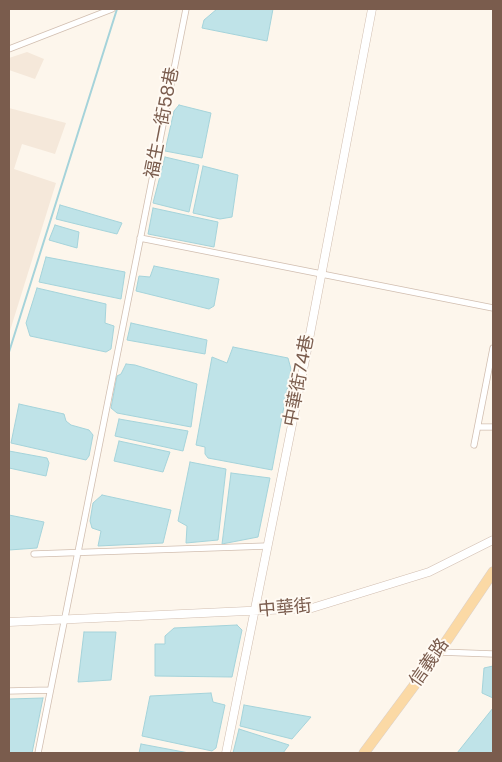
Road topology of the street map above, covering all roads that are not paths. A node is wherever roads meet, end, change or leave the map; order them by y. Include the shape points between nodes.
1 (111, 9) edge
2 (186, 9) edge
3 (372, 9) edge
4 (9, 49) edge
5 (140, 238) junction
6 (322, 273) junction
7 (493, 308) edge
8 (493, 348) edge
9 (479, 427) junction
10 (493, 427) edge
11 (474, 445) dead end
12 (493, 540) edge
13 (267, 546) junction
14 (79, 553) junction
15 (34, 554) dead end
16 (493, 572) edge
17 (255, 612) junction
18 (64, 620) junction
19 (9, 622) edge
20 (439, 652) junction
21 (493, 654) edge
22 (50, 690) junction
23 (9, 691) edge
24 (38, 753) edge
25 (226, 753) edge
26 (364, 753) edge

1 - 4 street
2 - 5 street, 福生一街58巷
3 - 6 street, 中華街74巷
5 - 6 street
5 - 14 street
6 - 7 street
6 - 13 street, 中華街74巷
8 - 9 street
9 - 10 street
9 - 11 street
12 - 17 street, 中華街 via 429,572 356,595 312,608
13 - 14 street
13 - 17 street, 中華街74巷
14 - 15 street
14 - 18 street
16 - 20 main road, 信義路
17 - 18 street, 中華街
17 - 25 street, 中華街74巷
18 - 19 street, 中華街
18 - 22 street
20 - 21 street
20 - 26 main road, 信義路
22 - 23 street
22 - 24 street

